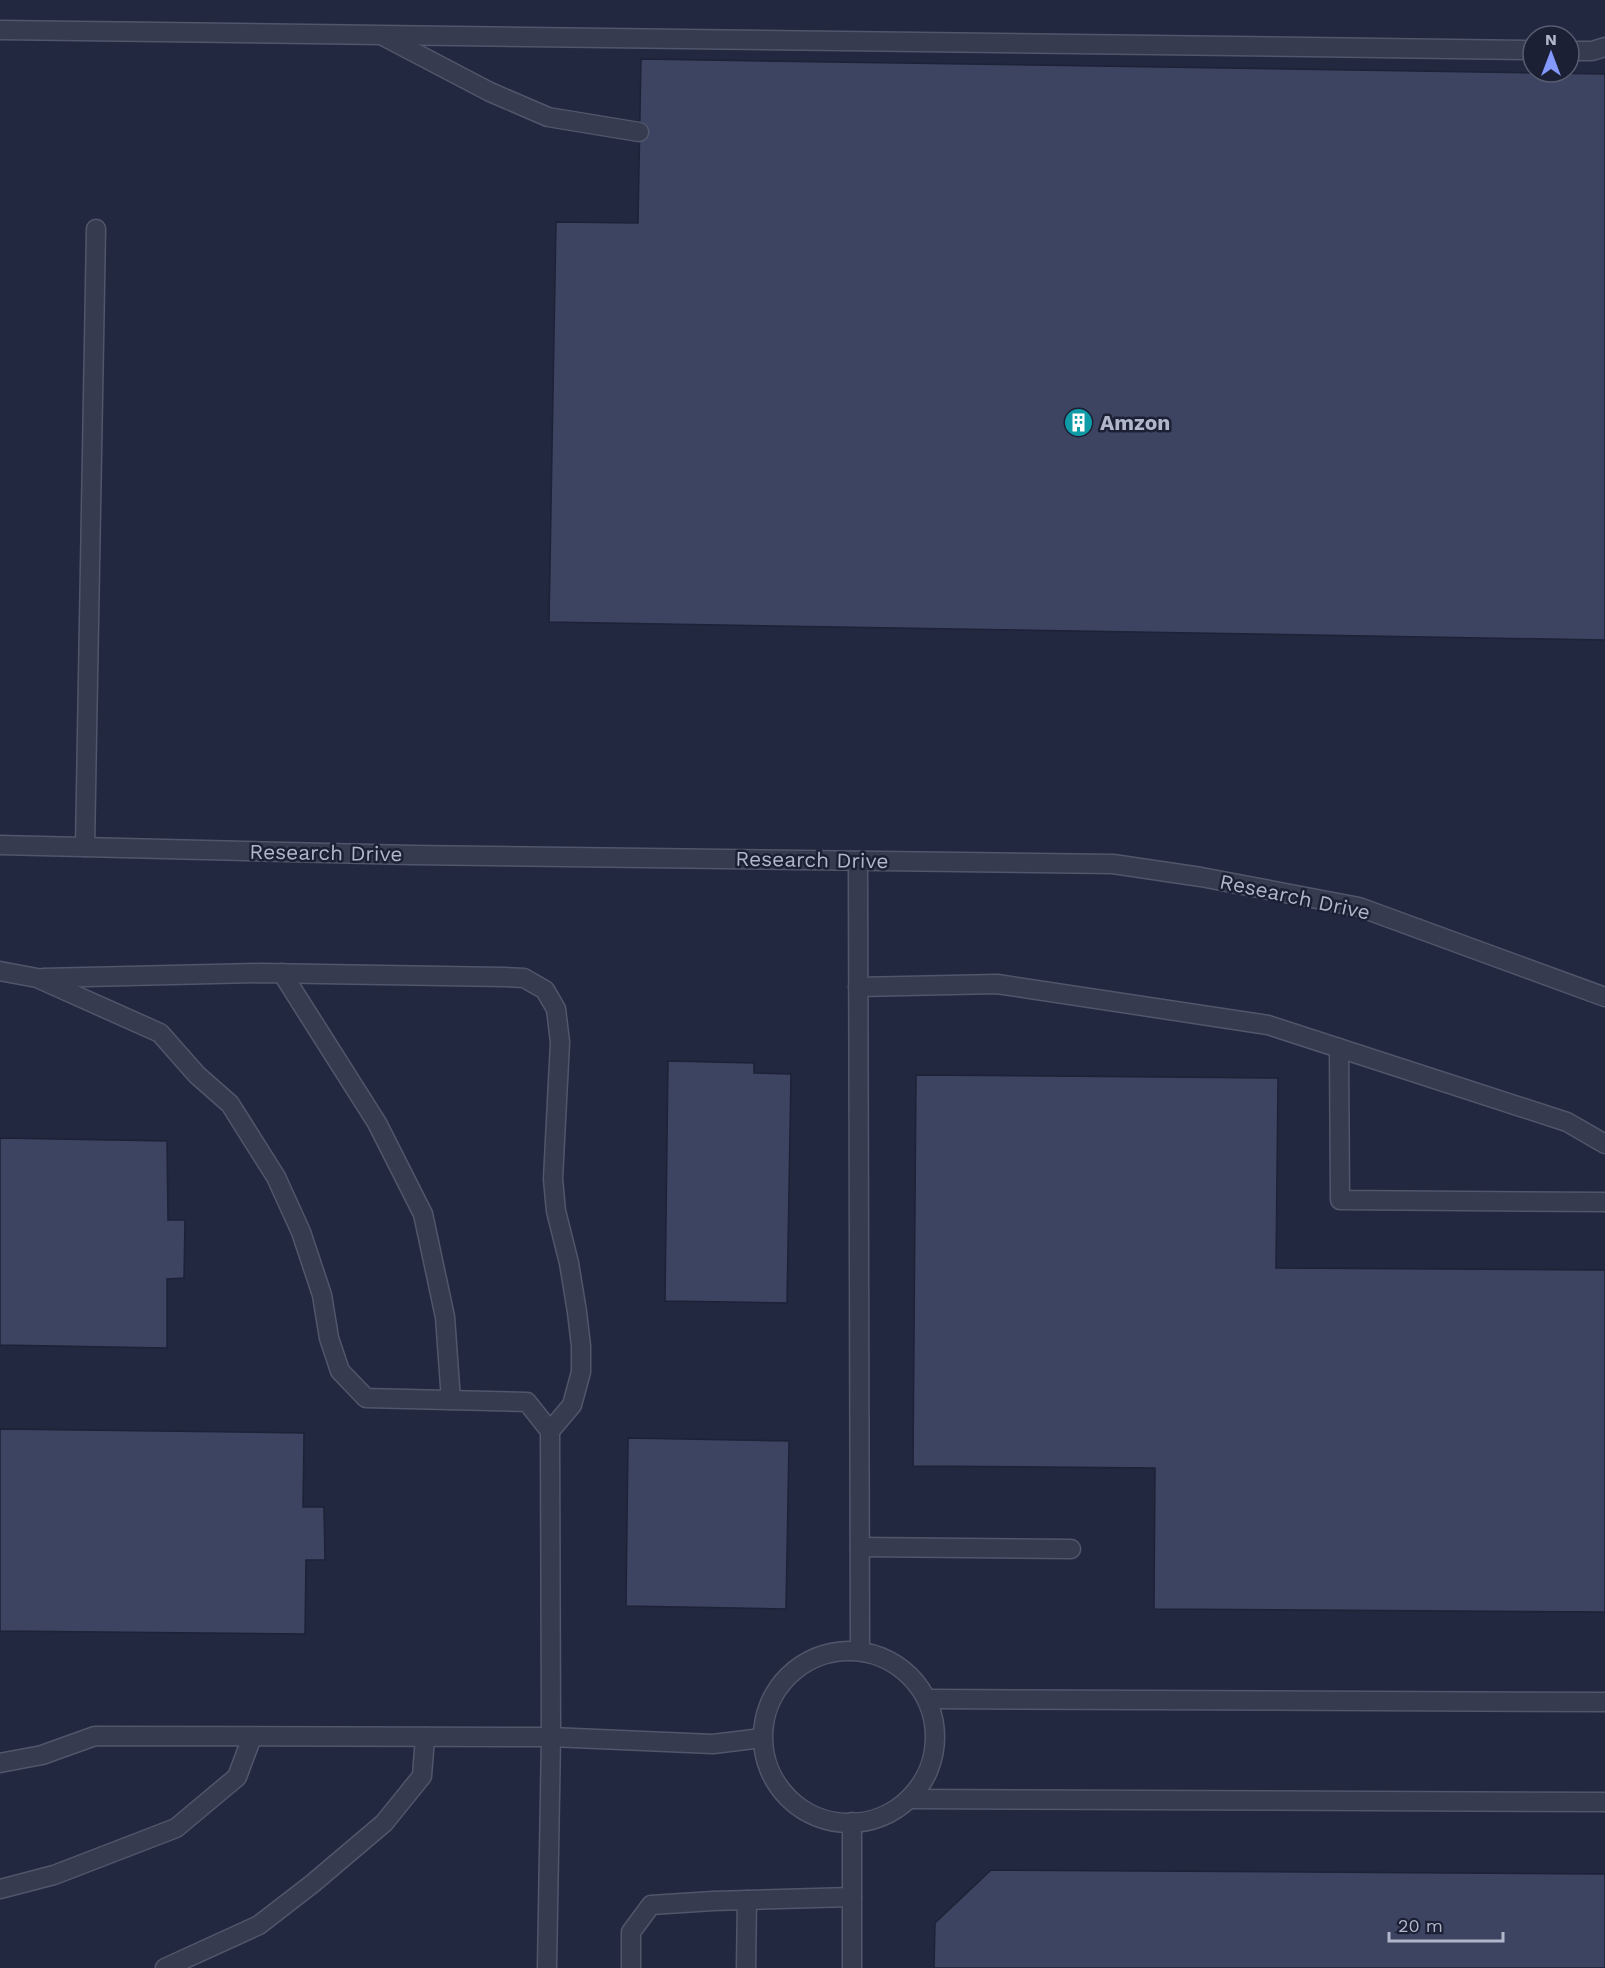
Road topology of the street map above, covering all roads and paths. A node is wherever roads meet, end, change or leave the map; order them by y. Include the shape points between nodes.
1 (0, 30) edge
2 (383, 35) junction
3 (1605, 47) edge
4 (1521, 50) edge
5 (1581, 51) edge
6 (639, 132) dead end
7 (96, 229) dead end
8 (0, 845) edge
9 (85, 847) junction
10 (858, 861) junction
11 (0, 971) edge
12 (282, 973) junction
13 (37, 978) junction
14 (858, 987) junction
15 (1605, 997) edge
16 (1339, 1048) junction
17 (1605, 1144) edge
18 (1605, 1202) edge
19 (451, 1400) junction
20 (550, 1431) junction
21 (860, 1547) junction
22 (1071, 1549) dead end
23 (860, 1651) junction
24 (928, 1699) junction
25 (1605, 1702) edge
26 (252, 1737) junction
27 (425, 1737) junction
28 (551, 1737) junction
29 (762, 1738) junction
30 (0, 1763) edge
31 (909, 1799) junction
32 (1605, 1802) edge
33 (852, 1822) junction
34 (0, 1888) edge
35 (852, 1897) junction
36 (747, 1900) junction
37 (165, 1968) edge
38 (547, 1968) edge
39 (631, 1968) edge
40 (746, 1968) edge
41 (852, 1968) edge

1 - 2 street
2 - 4 street
2 - 6 street via 490,92 548,117
3 - 5 street
7 - 9 street
8 - 9 street, Research Drive
9 - 10 street, Research Drive
10 - 14 street
10 - 15 street, Research Drive via 1113,864 1202,877 1359,908
11 - 13 street
12 - 13 street
12 - 19 street via 377,1123 423,1214 445,1317
12 - 20 street via 503,976 524,978 545,990 556,1009 560,1042 553,1179 556,1212 570,1263 581,1346 581,1372 572,1405
13 - 19 street via 160,1033 197,1075 230,1104 276,1177 301,1232 322,1295 329,1338 340,1371 366,1398
14 - 16 street via 997,984 1268,1025
14 - 21 street
16 - 17 street via 1567,1122
16 - 18 street via 1340,1200
19 - 20 street via 527,1402
20 - 28 street
21 - 22 street
21 - 23 street
23 - 24 street via 888,1659 912,1677
23 - 29 street via 831,1652 803,1664 781,1683 766,1709
24 - 25 street
24 - 31 street via 935,1725 934,1752 926,1778
26 - 27 street
26 - 30 street via 95,1736 42,1755
26 - 34 street via 237,1777 176,1828 54,1875
27 - 28 street
27 - 37 street via 422,1776 384,1823 259,1925
28 - 29 street via 712,1744
28 - 38 street
29 - 33 street via 768,1768 783,1793 806,1812 834,1822
31 - 32 street
31 - 33 street via 887,1814
33 - 35 street
35 - 36 street
35 - 41 street
36 - 39 street via 651,1905 631,1932
36 - 40 street

